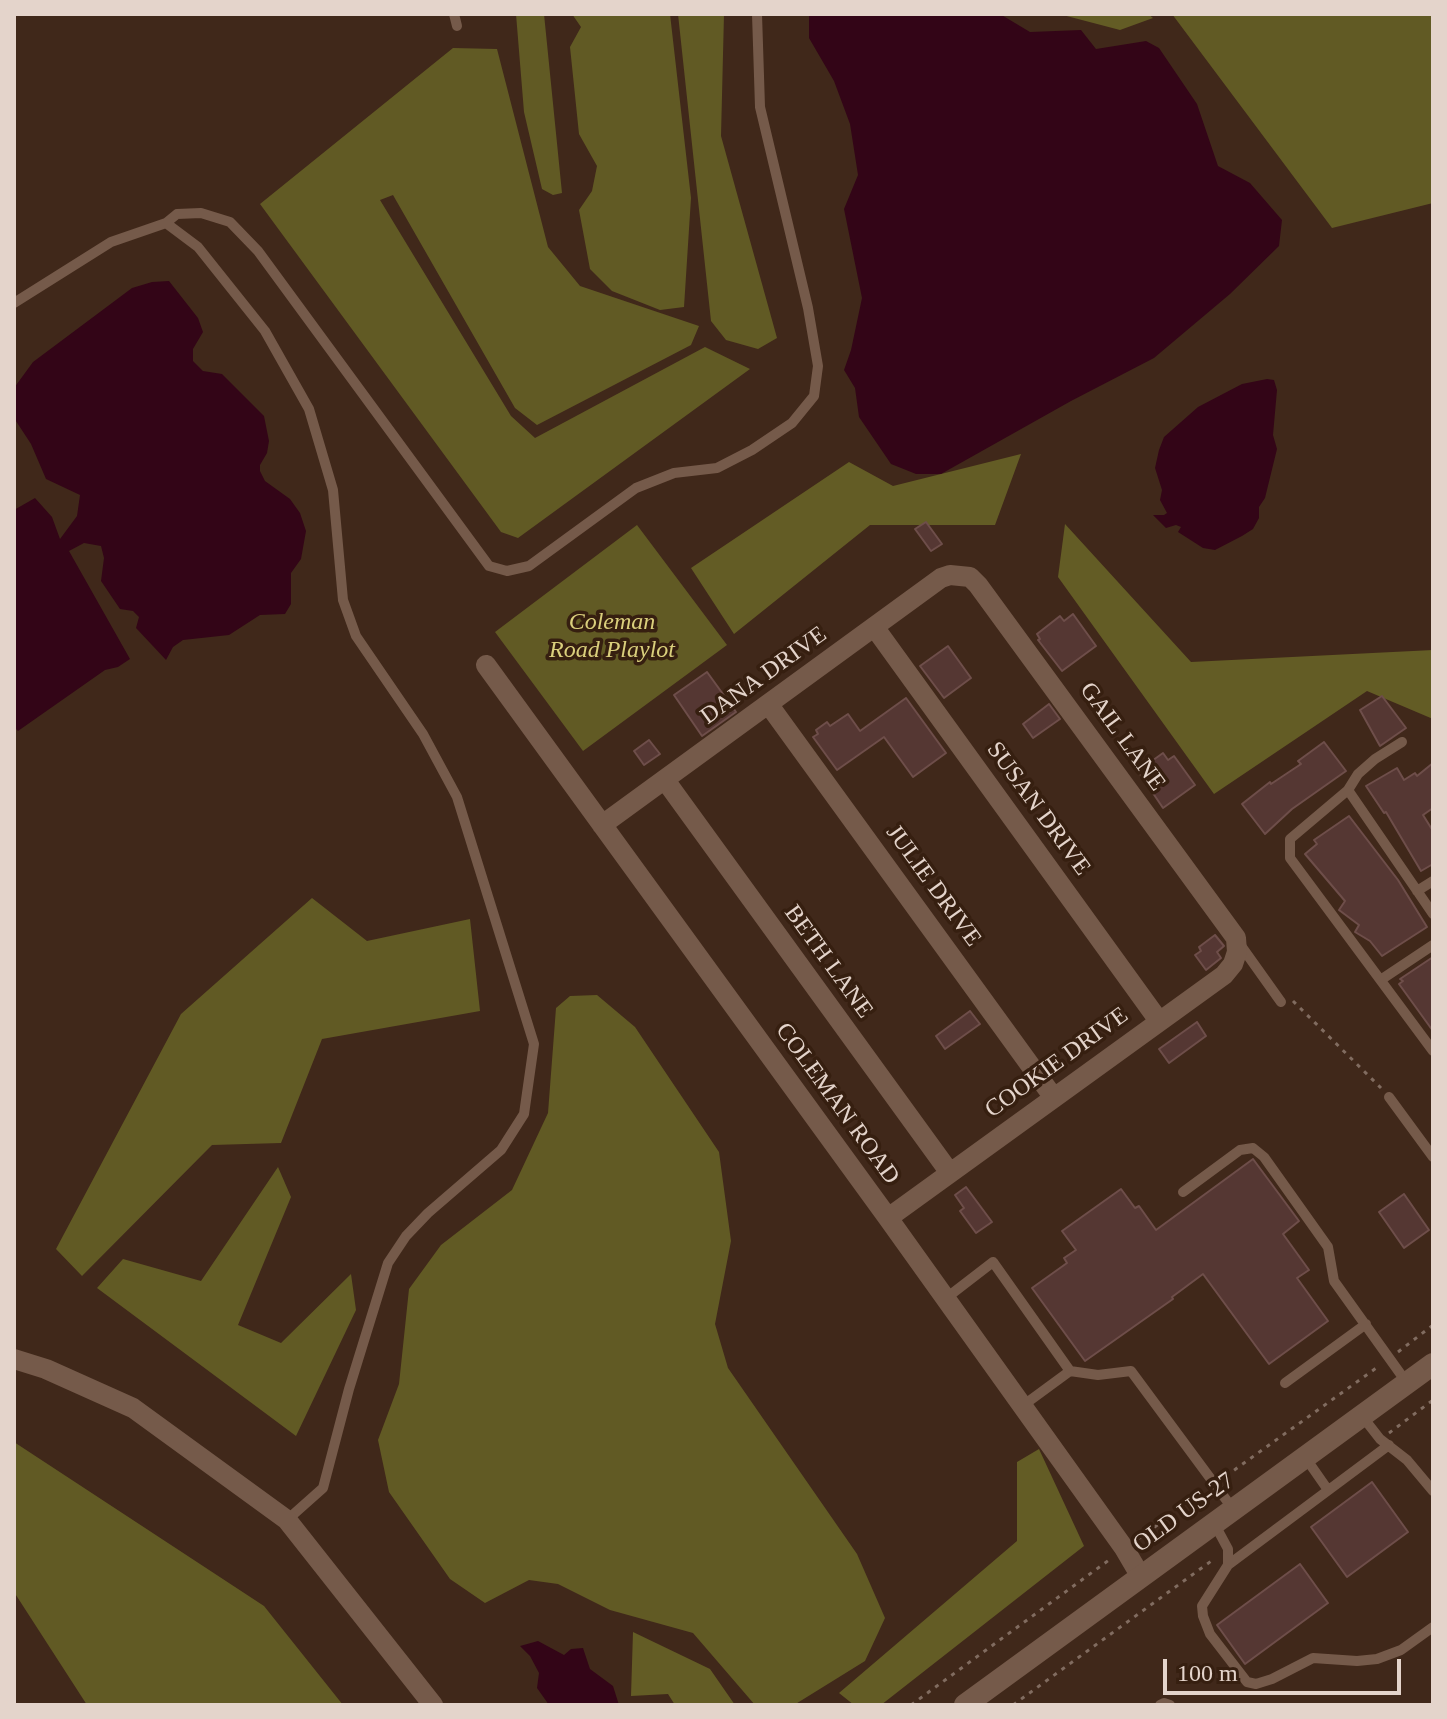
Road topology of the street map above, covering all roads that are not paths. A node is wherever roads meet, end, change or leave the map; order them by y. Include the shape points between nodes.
1 (454, 14) edge
2 (757, 14) edge
3 (457, 26) dead end
4 (166, 223) junction
5 (14, 303) edge
6 (960, 576) joint
7 (875, 628) junction
8 (486, 665) dead end
9 (769, 705) junction
10 (1402, 742) dead end
11 (665, 780) junction
12 (1348, 790) junction
13 (602, 825) junction
14 (1433, 881) edge
15 (1417, 891) junction
16 (1433, 914) edge
17 (1236, 938) junction
18 (1433, 945) edge
19 (1382, 979) junction
20 (1281, 1002) road end
21 (1159, 1021) junction
22 (1433, 1051) edge
23 (1389, 1097) road end
24 (1054, 1098) junction
25 (1433, 1157) edge
26 (950, 1173) junction
27 (1183, 1192) dead end
28 (888, 1218) junction
29 (945, 1299) junction
30 (1366, 1324) junction
31 (14, 1359) edge
32 (1433, 1364) edge
33 (1070, 1371) junction
34 (1285, 1383) dead end
35 (1407, 1383) junction
36 (1021, 1407) junction
37 (1362, 1416) junction
38 (1389, 1445) junction
39 (1305, 1457) junction
40 (1328, 1490) junction
41 (1433, 1491) edge
42 (1233, 1509) junction
43 (287, 1520) junction
44 (1214, 1523) junction
45 (1228, 1565) junction
46 (1141, 1577) junction
47 (1433, 1627) edge
48 (433, 1705) edge
49 (965, 1705) edge
50 (1160, 1705) edge
51 (1170, 1705) edge

1 - 3 lane
2 - 4 lane via 760,107 808,308 818,366 814,396 792,423 752,450 717,468 674,473 636,488 529,566 507,571 489,566 258,251 230,222 201,213 177,214
4 - 5 lane via 111,242
4 - 43 lane via 198,247 265,331 309,409 333,490 343,600 356,636 423,734 457,797 534,1044 524,1114 501,1150 428,1213 388,1263 323,1488
6 - 7 street, DANA DRIVE via 941,578
6 - 17 street, GAIL LANE via 978,585
7 - 9 street, DANA DRIVE
7 - 21 street, SUSAN DRIVE
8 - 13 street, COLEMAN ROAD
9 - 11 street, DANA DRIVE
9 - 24 street, JULIE DRIVE
10 - 12 lane via 1358,774
11 - 13 street, DANA DRIVE
11 - 26 street, BETH LANE
12 - 15 lane
12 - 19 lane via 1290,839 1290,858
13 - 28 street, COLEMAN ROAD
14 - 15 lane
15 - 16 lane
17 - 20 lane
17 - 21 street, COOKIE DRIVE via 1237,952 1224,975
18 - 19 lane
19 - 22 lane
21 - 24 street, COOKIE DRIVE
23 - 25 lane
24 - 26 street, COOKIE DRIVE
26 - 28 street, COOKIE DRIVE
27 - 30 lane via 1240,1150 1253,1148 1328,1247 1334,1281
28 - 29 street, COLEMAN ROAD
29 - 33 lane via 993,1262
29 - 36 street, COLEMAN ROAD
30 - 34 lane
30 - 35 lane
31 - 43 street via 133,1408
32 - 35 main road, OLD US-27
33 - 36 lane
33 - 42 lane via 1131,1371
35 - 37 main road, OLD US-27
36 - 46 street, COLEMAN ROAD
37 - 38 lane
37 - 39 main road, OLD US-27
38 - 40 lane
38 - 41 lane
39 - 40 lane
39 - 42 main road, OLD US-27
40 - 45 lane
42 - 44 main road, OLD US-27
43 - 48 street
44 - 45 lane via 1228,1549
44 - 46 main road, OLD US-27
45 - 47 lane via 1202,1606 1203,1616 1210,1634 1247,1682 1272,1679 1313,1658 1377,1659 1401,1650
46 - 49 main road, OLD US-27
50 - 51 lane

